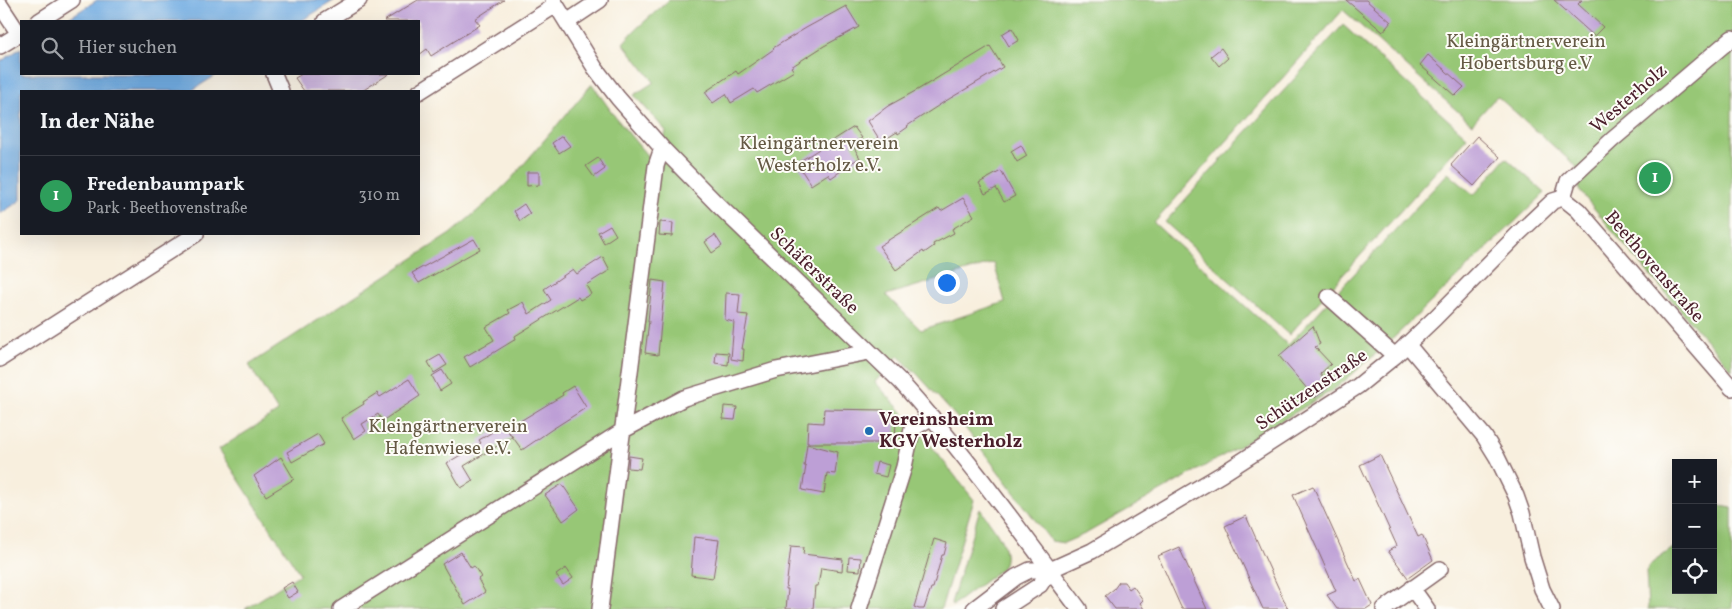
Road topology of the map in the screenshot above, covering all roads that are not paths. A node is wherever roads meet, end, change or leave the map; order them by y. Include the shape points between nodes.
1 (72, 0) edge
2 (359, 0) edge
3 (600, 0) edge
4 (555, 2) edge
5 (0, 5) edge
6 (41, 20) edge
7 (327, 20) edge
8 (566, 22) junction
9 (20, 34) edge
10 (1732, 38) edge
11 (0, 46) edge
12 (274, 75) edge
13 (281, 90) edge
14 (420, 91) edge
15 (662, 148) junction
16 (1563, 198) junction
17 (194, 235) edge
18 (1329, 298) dead end
19 (1407, 344) junction
20 (869, 352) junction
21 (1394, 356) junction
22 (0, 359) edge
23 (1732, 388) edge
24 (932, 417) junction
25 (622, 431) junction
26 (1440, 569) dead end
27 (1050, 570) junction
28 (1412, 588) junction
29 (341, 609) edge
30 (600, 609) edge
31 (859, 609) edge
32 (974, 609) edge
33 (1003, 609) edge
34 (1079, 609) edge
35 (1384, 609) edge
36 (1427, 609) edge
37 (1552, 609) edge

1 - 6 street
2 - 7 street
3 - 8 street
4 - 8 street, Schäferstraße
4 - 14 street
5 - 9 street
8 - 15 street, Schäferstraße via 595,68
9 - 11 street
10 - 16 street, Westerholz via 1612,140 1568,182
12 - 13 street
15 - 20 street, Schäferstraße
15 - 25 street via 656,166
16 - 19 street, Schützenstraße via 1553,202 1523,230
16 - 23 street, Beethovenstraße via 1578,210
17 - 22 street
18 - 21 street
19 - 21 street, Schützenstraße
19 - 37 street via 1484,436 1497,457 1519,504 1542,589
20 - 24 street, Schäferstraße
20 - 25 street via 776,370 684,398
21 - 27 street, Schützenstraße via 1358,386 1222,474 1083,556
24 - 27 street, Schäferstraße
24 - 31 street via 912,429 904,467
25 - 29 street
25 - 30 street
26 - 28 street
27 - 32 street, Schützenstraße via 1030,570 1016,577
27 - 33 street, Schützenstraße via 1040,585
27 - 34 street, Schäferstraße
28 - 35 street
28 - 36 street

